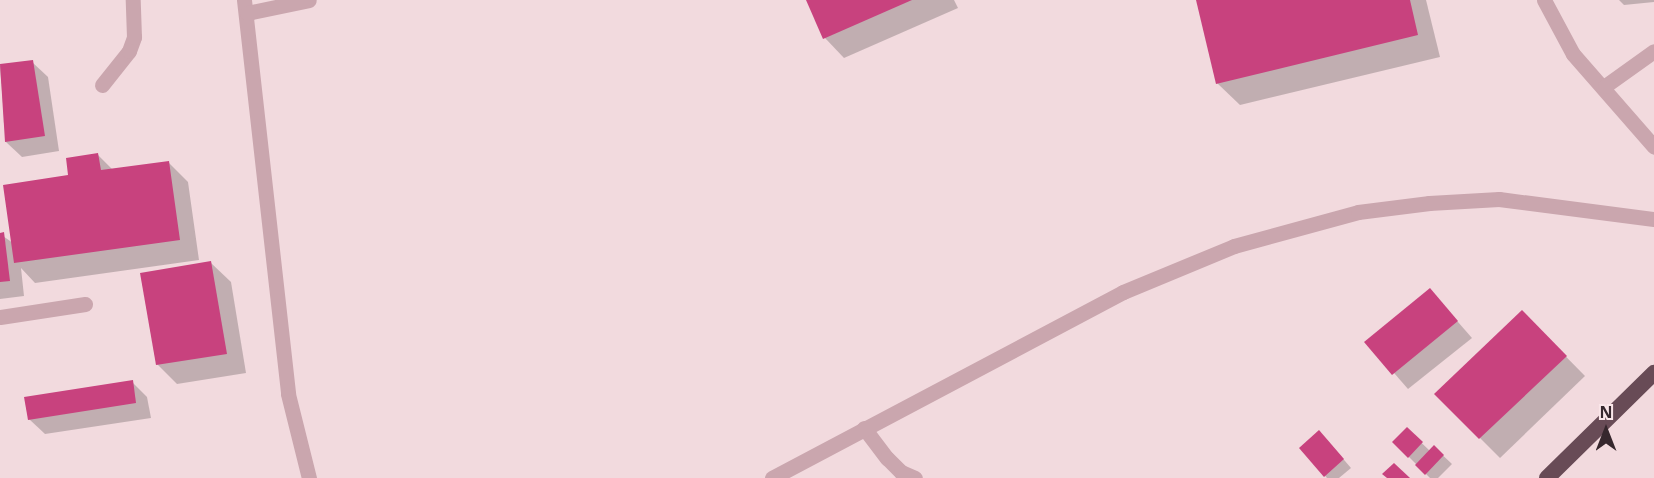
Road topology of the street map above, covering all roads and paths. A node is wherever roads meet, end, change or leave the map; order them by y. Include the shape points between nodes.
1 (133, 0) edge
2 (309, 0) edge
3 (1544, 0) edge
4 (246, 7) edge
5 (1654, 51) edge
6 (102, 85) dead end
7 (1605, 86) junction
8 (1654, 147) edge
9 (1654, 219) edge
10 (85, 304) dead end
11 (0, 317) edge
12 (1654, 373) edge
13 (864, 428) junction
14 (309, 478) edge
15 (772, 478) edge
16 (915, 478) edge
17 (1547, 478) edge

1 - 6 street via 134,37 129,51
2 - 4 street
3 - 7 street via 1573,54
4 - 14 street via 288,394
5 - 7 street
7 - 8 street
9 - 13 street via 1499,199 1358,212 1234,246 1123,292
10 - 11 street
12 - 17 highway
13 - 15 street
13 - 16 street via 887,458

